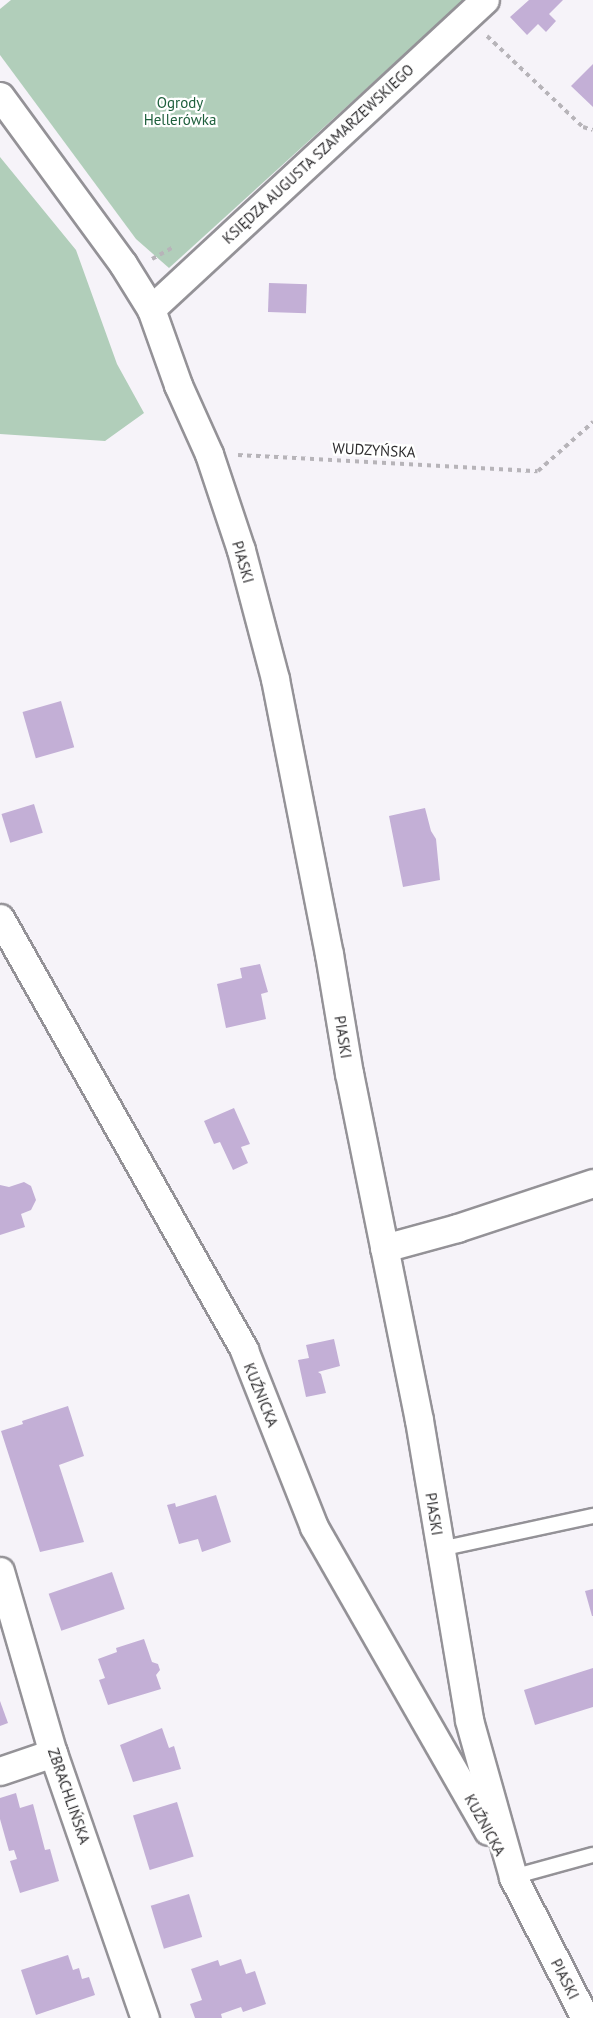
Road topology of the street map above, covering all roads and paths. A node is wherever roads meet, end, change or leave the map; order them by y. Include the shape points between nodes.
1 (476, 9) edge
2 (0, 96) edge
3 (593, 130) edge
4 (151, 309) junction
5 (593, 422) edge
6 (209, 454) junction
7 (0, 918) edge
8 (593, 1183) edge
9 (384, 1248) junction
10 (593, 1516) edge
11 (440, 1549) junction
12 (0, 1571) edge
13 (53, 1753) junction
14 (0, 1771) edge
15 (593, 1855) edge
16 (513, 1877) junction
17 (145, 2018) edge
18 (585, 2018) edge

1 - 3 path via 583,127
1 - 4 street, KSIĘDZA AUGUSTA SZAMARZEWSKIEGO
2 - 4 street, PIASKI via 123,264
4 - 6 street, PIASKI via 178,385
5 - 6 path, WUDZYŃSKA via 538,471
6 - 9 street, PIASKI via 241,550 275,678
7 - 16 street, KUŹNICKA via 244,1350 314,1527 437,1737
8 - 9 street
9 - 11 street, PIASKI
10 - 11 lane
11 - 16 street, PIASKI via 469,1720
12 - 13 street, ZBRACHLIŃSKA
13 - 14 street
13 - 17 street, ZBRACHLIŃSKA
15 - 16 lane
16 - 18 street, PIASKI

